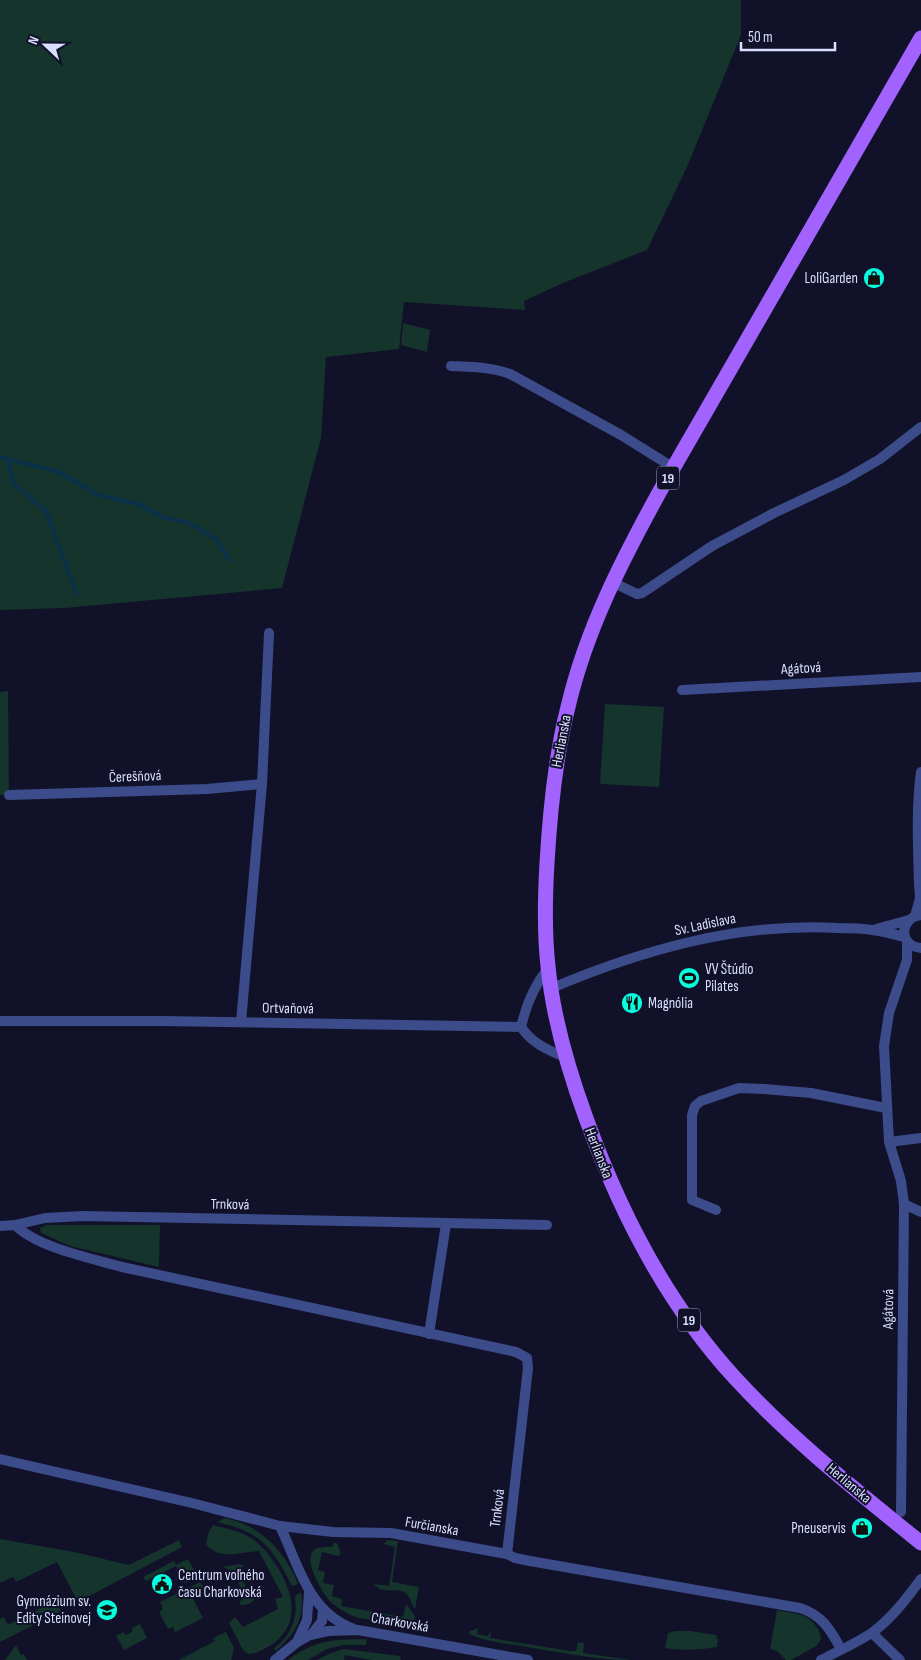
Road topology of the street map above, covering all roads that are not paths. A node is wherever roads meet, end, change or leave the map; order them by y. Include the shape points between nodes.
1 (921, 38) edge
2 (450, 366) dead end
3 (921, 427) edge
4 (674, 468) junction
5 (612, 582) junction
6 (269, 633) dead end
7 (921, 677) edge
8 (682, 690) dead end
9 (921, 772) edge
10 (262, 784) junction
11 (9, 795) dead end
12 (920, 885) edge
13 (915, 917) edge
14 (872, 930) junction
15 (906, 939) junction
16 (921, 948) edge
17 (907, 960) junction
18 (548, 968) junction
19 (552, 988) junction
20 (0, 1021) edge
21 (241, 1022) junction
22 (520, 1027) junction
23 (565, 1057) junction
24 (886, 1108) junction
25 (921, 1138) edge
26 (889, 1142) junction
27 (904, 1204) junction
28 (716, 1210) dead end
29 (921, 1212) edge
30 (446, 1224) junction
31 (15, 1225) junction
32 (547, 1225) dead end
33 (0, 1226) edge
34 (430, 1334) junction
35 (0, 1459) edge
36 (901, 1512) dead end
37 (280, 1526) junction
38 (921, 1543) edge
39 (507, 1554) junction
40 (921, 1579) edge
41 (309, 1592) junction
42 (322, 1609) junction
43 (308, 1613) junction
44 (320, 1626) junction
45 (336, 1630) junction
46 (358, 1630) junction
47 (872, 1633) junction
48 (310, 1635) junction
49 (296, 1643) junction
50 (841, 1649) junction
51 (275, 1660) edge
52 (528, 1660) edge
53 (821, 1660) edge
54 (900, 1660) edge

1 - 4 main road, 19
2 - 4 street via 500,370 510,374
3 - 5 street via 880,459 712,546 642,593 637,594
4 - 5 main road, 19
5 - 18 main road, Herlianska / 19 via 584,651 568,707 555,775 548,837 545,921
6 - 10 street
7 - 8 street, Agátová
9 - 12 street
10 - 11 street, Čerešňová via 207,789
10 - 21 street
12 - 13 street
13 - 14 street
13 - 15 street via 905,926
14 - 15 street
14 - 19 street, Sv. Ladislava via 810,926 721,934 662,949
15 - 16 street
15 - 17 street
16 - 17 street
17 - 24 street, Agátová via 889,1013 884,1046
18 - 19 main road, Herlianska / 19
18 - 22 street via 525,1008
19 - 23 main road, Herlianska / 19
20 - 21 street, Ortvaňová
21 - 22 street, Ortvaňová
22 - 23 street via 541,1046
23 - 38 main road, Herlianska / 19 via 611,1183 661,1280 695,1329 734,1377 779,1423
24 - 26 street, Agátová
24 - 28 street via 822,1094 764,1089 736,1089 701,1101 694,1106 692,1115 692,1200
25 - 26 street
26 - 27 street, Agátová
27 - 29 street
27 - 36 street, Agátová
30 - 31 street, Trnková via 83,1216 45,1218
30 - 32 street, Trnková
30 - 34 street
31 - 33 street, Trnková
31 - 34 street, Trnková via 38,1240 122,1267
34 - 39 street, Trnková via 516,1352 528,1358
35 - 37 street, Furčianska
37 - 39 street, Furčianska via 334,1532 391,1533
37 - 41 street
39 - 50 street, Furčianska via 530,1561 800,1608 822,1620
40 - 47 street via 893,1614
41 - 42 street
41 - 43 street
42 - 44 street
42 - 46 street via 341,1623
43 - 44 street
43 - 49 street
44 - 45 street
44 - 48 street
45 - 46 street, Charkovská
45 - 48 street, Charkovská
46 - 52 street, Charkovská
47 - 50 street
47 - 54 street
48 - 49 street, Charkovská
49 - 51 street, Charkovská
50 - 53 street

